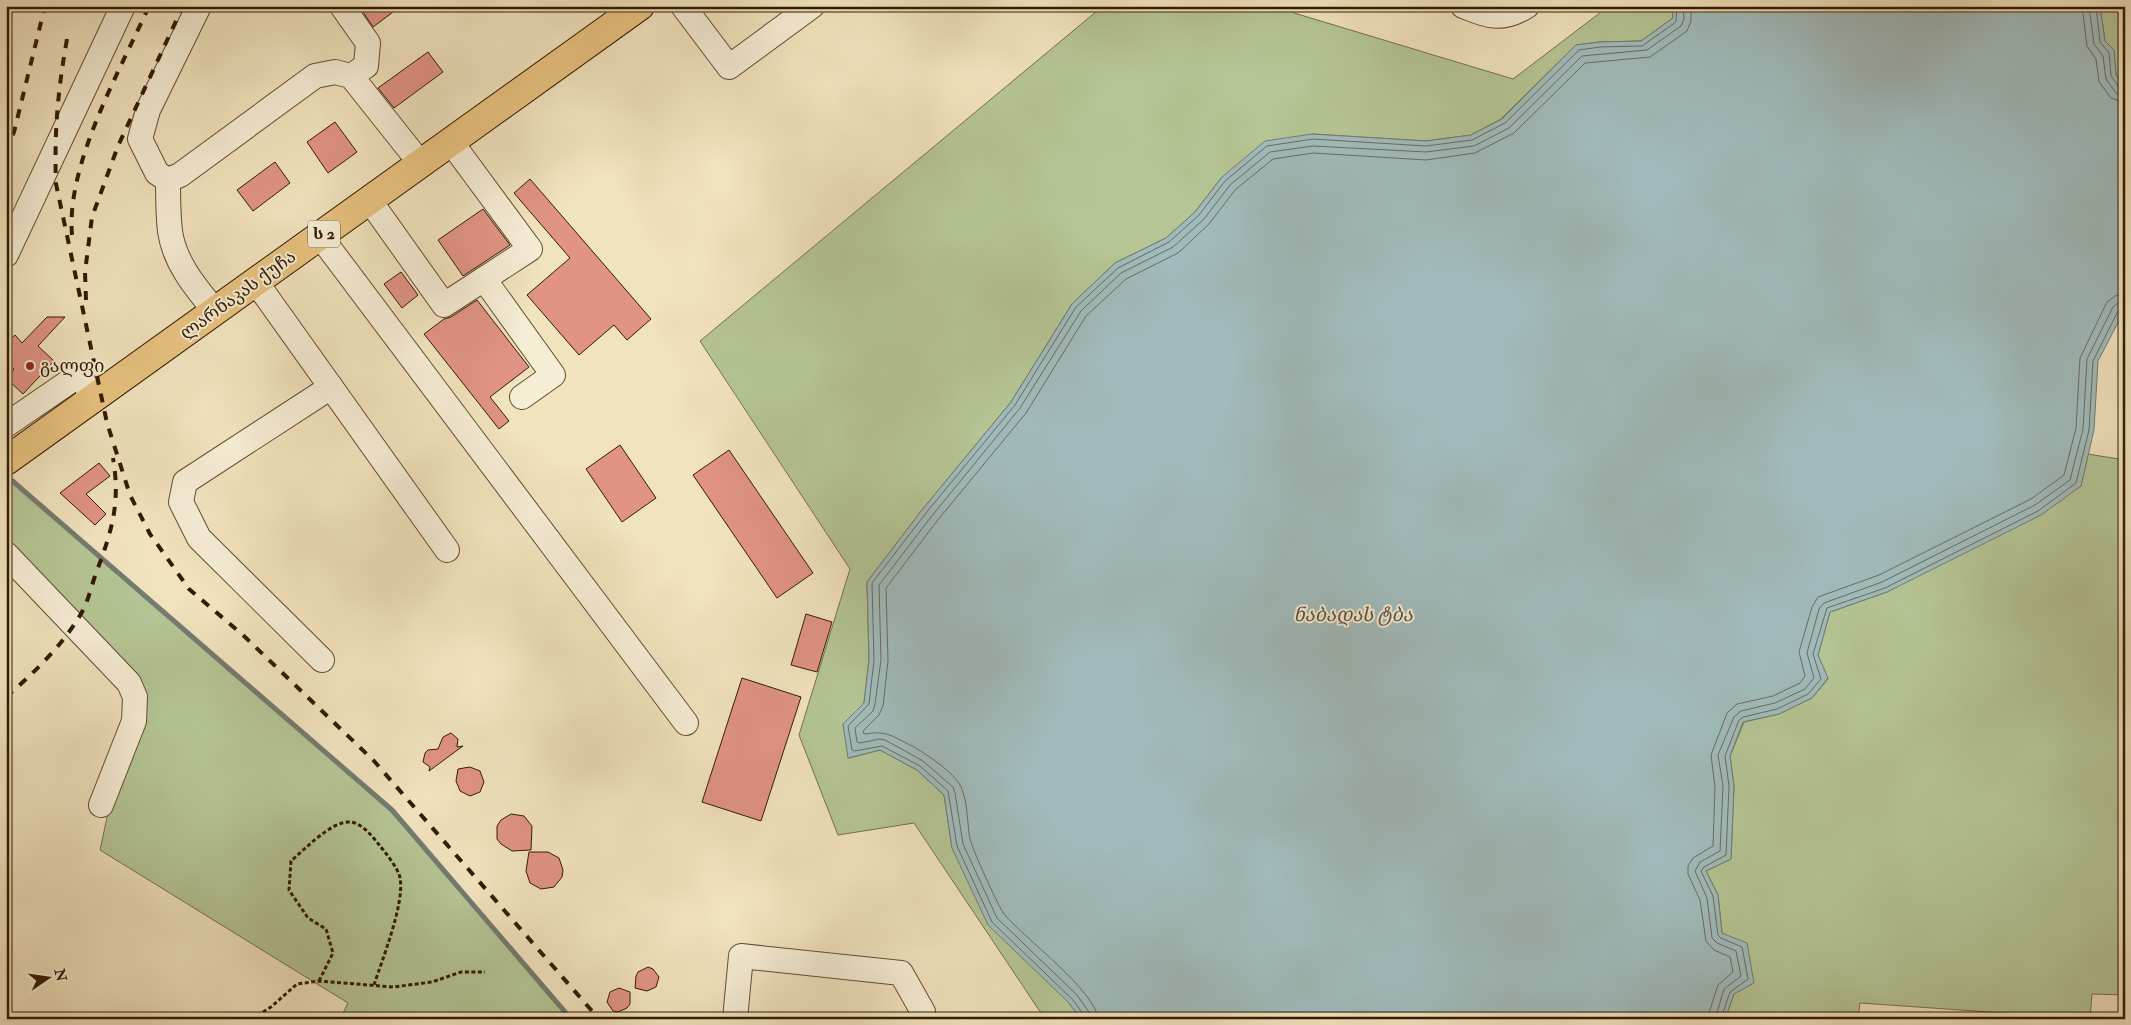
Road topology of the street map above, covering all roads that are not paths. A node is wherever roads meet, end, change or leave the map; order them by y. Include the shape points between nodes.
1 (123, 6) edge
2 (199, 6) edge
3 (342, 6) edge
4 (640, 6) edge
5 (683, 6) edge
6 (812, 6) edge
7 (1463, 6) edge
8 (1527, 6) edge
9 (351, 76) junction
10 (451, 142) junction
11 (421, 164) junction
12 (168, 180) junction
13 (370, 201) junction
14 (320, 236) junction
15 (6, 255) edge
16 (484, 280) junction
17 (256, 282) junction
18 (215, 311) junction
19 (331, 387) junction
20 (522, 397) dead end
21 (94, 398) junction
22 (6, 425) edge
23 (11, 447) edge
24 (447, 550) dead end
25 (6, 554) edge
26 (322, 660) dead end
27 (686, 722) dead end
28 (101, 805) dead end
29 (735, 1019) edge
30 (922, 1019) edge

1 - 15 street
2 - 12 street via 148,110 140,139 157,173
3 - 9 street via 368,43 366,66
4 - 10 highway, ლარნაკას ქუჩა / ს 2
5 - 6 street via 729,67
7 - 8 street via 1492,17 1517,13
9 - 11 street
9 - 12 street via 335,72 314,76 180,175
10 - 11 highway, ლარნაკას ქუჩა / ს 2
10 - 16 street via 530,249
11 - 13 highway, ლარნაკას ქუჩა / ს 2
12 - 18 street via 170,232 179,260 192,283
13 - 14 highway, ლარნაკას ქუჩა / ს 2
13 - 16 street via 444,305
14 - 17 highway, ლარნაკას ქუჩა / ს 2
14 - 27 street
16 - 20 street via 553,375
17 - 18 highway, ლარნაკას ქუჩა / ს 2
17 - 19 street
18 - 21 highway, ლარნაკას ქუჩა / ს 2
19 - 24 street
19 - 26 street via 185,482 181,502 199,538
21 - 22 street via 79,374
21 - 23 highway, ლარნაკას ქუჩა / ს 2
25 - 28 street via 129,683 135,697 134,720
29 - 30 street via 741,956 901,973 923,1012

